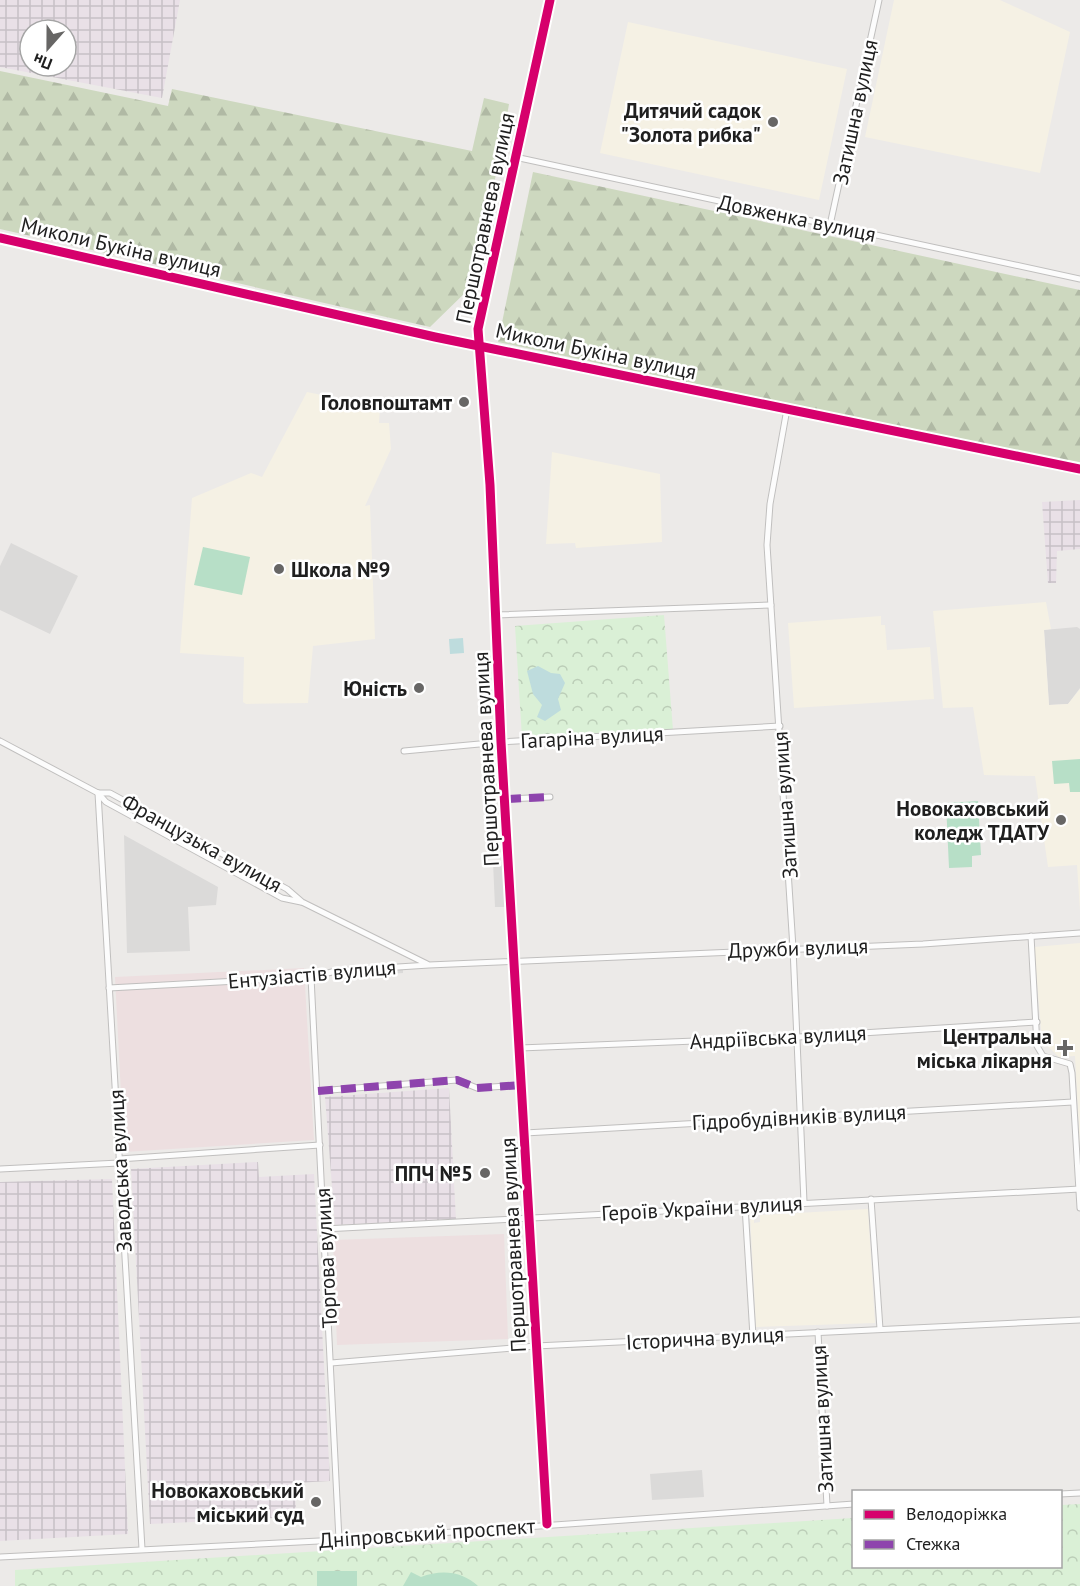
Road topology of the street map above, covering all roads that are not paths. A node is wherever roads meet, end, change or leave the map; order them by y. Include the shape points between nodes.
1 (550, 0) edge
2 (879, 0) edge
3 (514, 157) junction
4 (830, 225) junction
5 (0, 238) edge
6 (1080, 279) edge
7 (479, 346) junction
8 (787, 410) junction
9 (1080, 470) edge
10 (771, 605) junction
11 (497, 615) junction
12 (780, 726) junction
13 (0, 741) edge
14 (501, 742) junction
15 (404, 752) dead end
16 (98, 793) junction
17 (550, 797) dead end
18 (506, 799) junction
19 (302, 903) junction
20 (1080, 933) edge
21 (1031, 936) junction
22 (793, 948) junction
23 (515, 962) junction
24 (429, 965) junction
25 (311, 977) junction
26 (109, 988) junction
27 (1036, 1022) junction
28 (798, 1037) junction
29 (520, 1048) junction
30 (522, 1085) junction
31 (318, 1091) junction
32 (1073, 1102) junction
33 (802, 1117) junction
34 (525, 1133) junction
35 (320, 1145) junction
36 (119, 1161) junction
37 (0, 1169) edge
38 (1080, 1189) edge
39 (871, 1199) junction
40 (804, 1202) junction
41 (745, 1206) junction
42 (1080, 1208) edge
43 (531, 1218) junction
44 (324, 1229) junction
45 (1080, 1320) edge
46 (880, 1329) junction
47 (818, 1332) junction
48 (753, 1336) junction
49 (536, 1346) junction
50 (331, 1363) junction
51 (1080, 1493) edge
52 (1062, 1494) edge
53 (852, 1504) edge
54 (827, 1506) junction
55 (547, 1524) junction
56 (339, 1540) junction
57 (142, 1549) junction
58 (0, 1557) edge

1 - 3 street, Першотравнева вулиця
2 - 4 street, Затишна вулиця
3 - 4 street, Довженка вулиця
3 - 7 street, Першотравнева вулиця via 479,319
4 - 6 street, Довженка вулиця
5 - 7 street, Миколи Букіна вулиця
7 - 8 street, Миколи Букіна вулиця
7 - 11 street, Першотравнева вулиця
8 - 9 street, Миколи Букіна вулиця
8 - 10 street, Затишна вулиця via 770,504 767,546
10 - 11 street
10 - 12 street, Затишна вулиця
11 - 14 street, Першотравнева вулиця
12 - 14 street, Гагаріна вулиця
12 - 22 street, Затишна вулиця
13 - 16 street, Французька вулиця
14 - 15 street, Гагаріна вулиця
14 - 18 street, Першотравнева вулиця
16 - 19 street, Французька вулиця via 106,802 272,892
16 - 19 street, Французька вулиця via 110,793 183,832 287,889
16 - 26 street, Заводська вулиця
17 - 18 street
18 - 23 street, Першотравнева вулиця
19 - 24 street, Французька вулиця
20 - 21 street, Дружби вулиця
21 - 22 street, Дружби вулиця
21 - 27 street
22 - 23 street, Дружби вулиця
22 - 28 street, Затишна вулиця
23 - 24 street, Ентузіастів вулиця
23 - 29 street, Першотравнева вулиця
24 - 25 street, Ентузіастів вулиця via 336,971
25 - 26 street, Ентузіастів вулиця
25 - 31 street, Торгова вулиця
26 - 36 street, Заводська вулиця
27 - 28 street, Андріївська вулиця
27 - 32 street via 1037,1046 1043,1056 1070,1064
28 - 29 street, Андріївська вулиця
28 - 33 street, Затишна вулиця
29 - 30 street, Першотравнева вулиця
30 - 31 street via 477,1088 457,1080
30 - 34 street, Першотравнева вулиця
31 - 35 street, Торгова вулиця
32 - 33 street, Гідробудівників вулиця
32 - 38 street
33 - 34 street, Гідробудівників вулиця
33 - 40 street, Затишна вулиця
34 - 43 street, Першотравнева вулиця
35 - 36 street
35 - 44 street, Торгова вулиця
36 - 37 street
36 - 57 street, Заводська вулиця
38 - 39 street, Героїв України вулиця
38 - 42 street
39 - 40 street, Героїв України вулиця
39 - 46 street
40 - 41 street, Героїв України вулиця
41 - 43 street, Героїв України вулиця
41 - 48 street
43 - 44 street, Героїв України вулиця
43 - 49 street, Першотравнева вулиця
44 - 50 street, Торгова вулиця
45 - 46 street, Історична вулиця
46 - 47 street, Історична вулиця
47 - 48 street, Історична вулиця
47 - 54 street, Затишна вулиця
48 - 49 street, Історична вулиця
49 - 50 street, Історична вулиця
49 - 55 street, Першотравнева вулиця
50 - 56 street, Торгова вулиця
51 - 52 street
53 - 54 street, Дніпровський проспект
54 - 55 street, Дніпровський проспект
55 - 56 street, Дніпровський проспект
56 - 57 street, Дніпровський проспект
57 - 58 street, Дніпровський проспект

